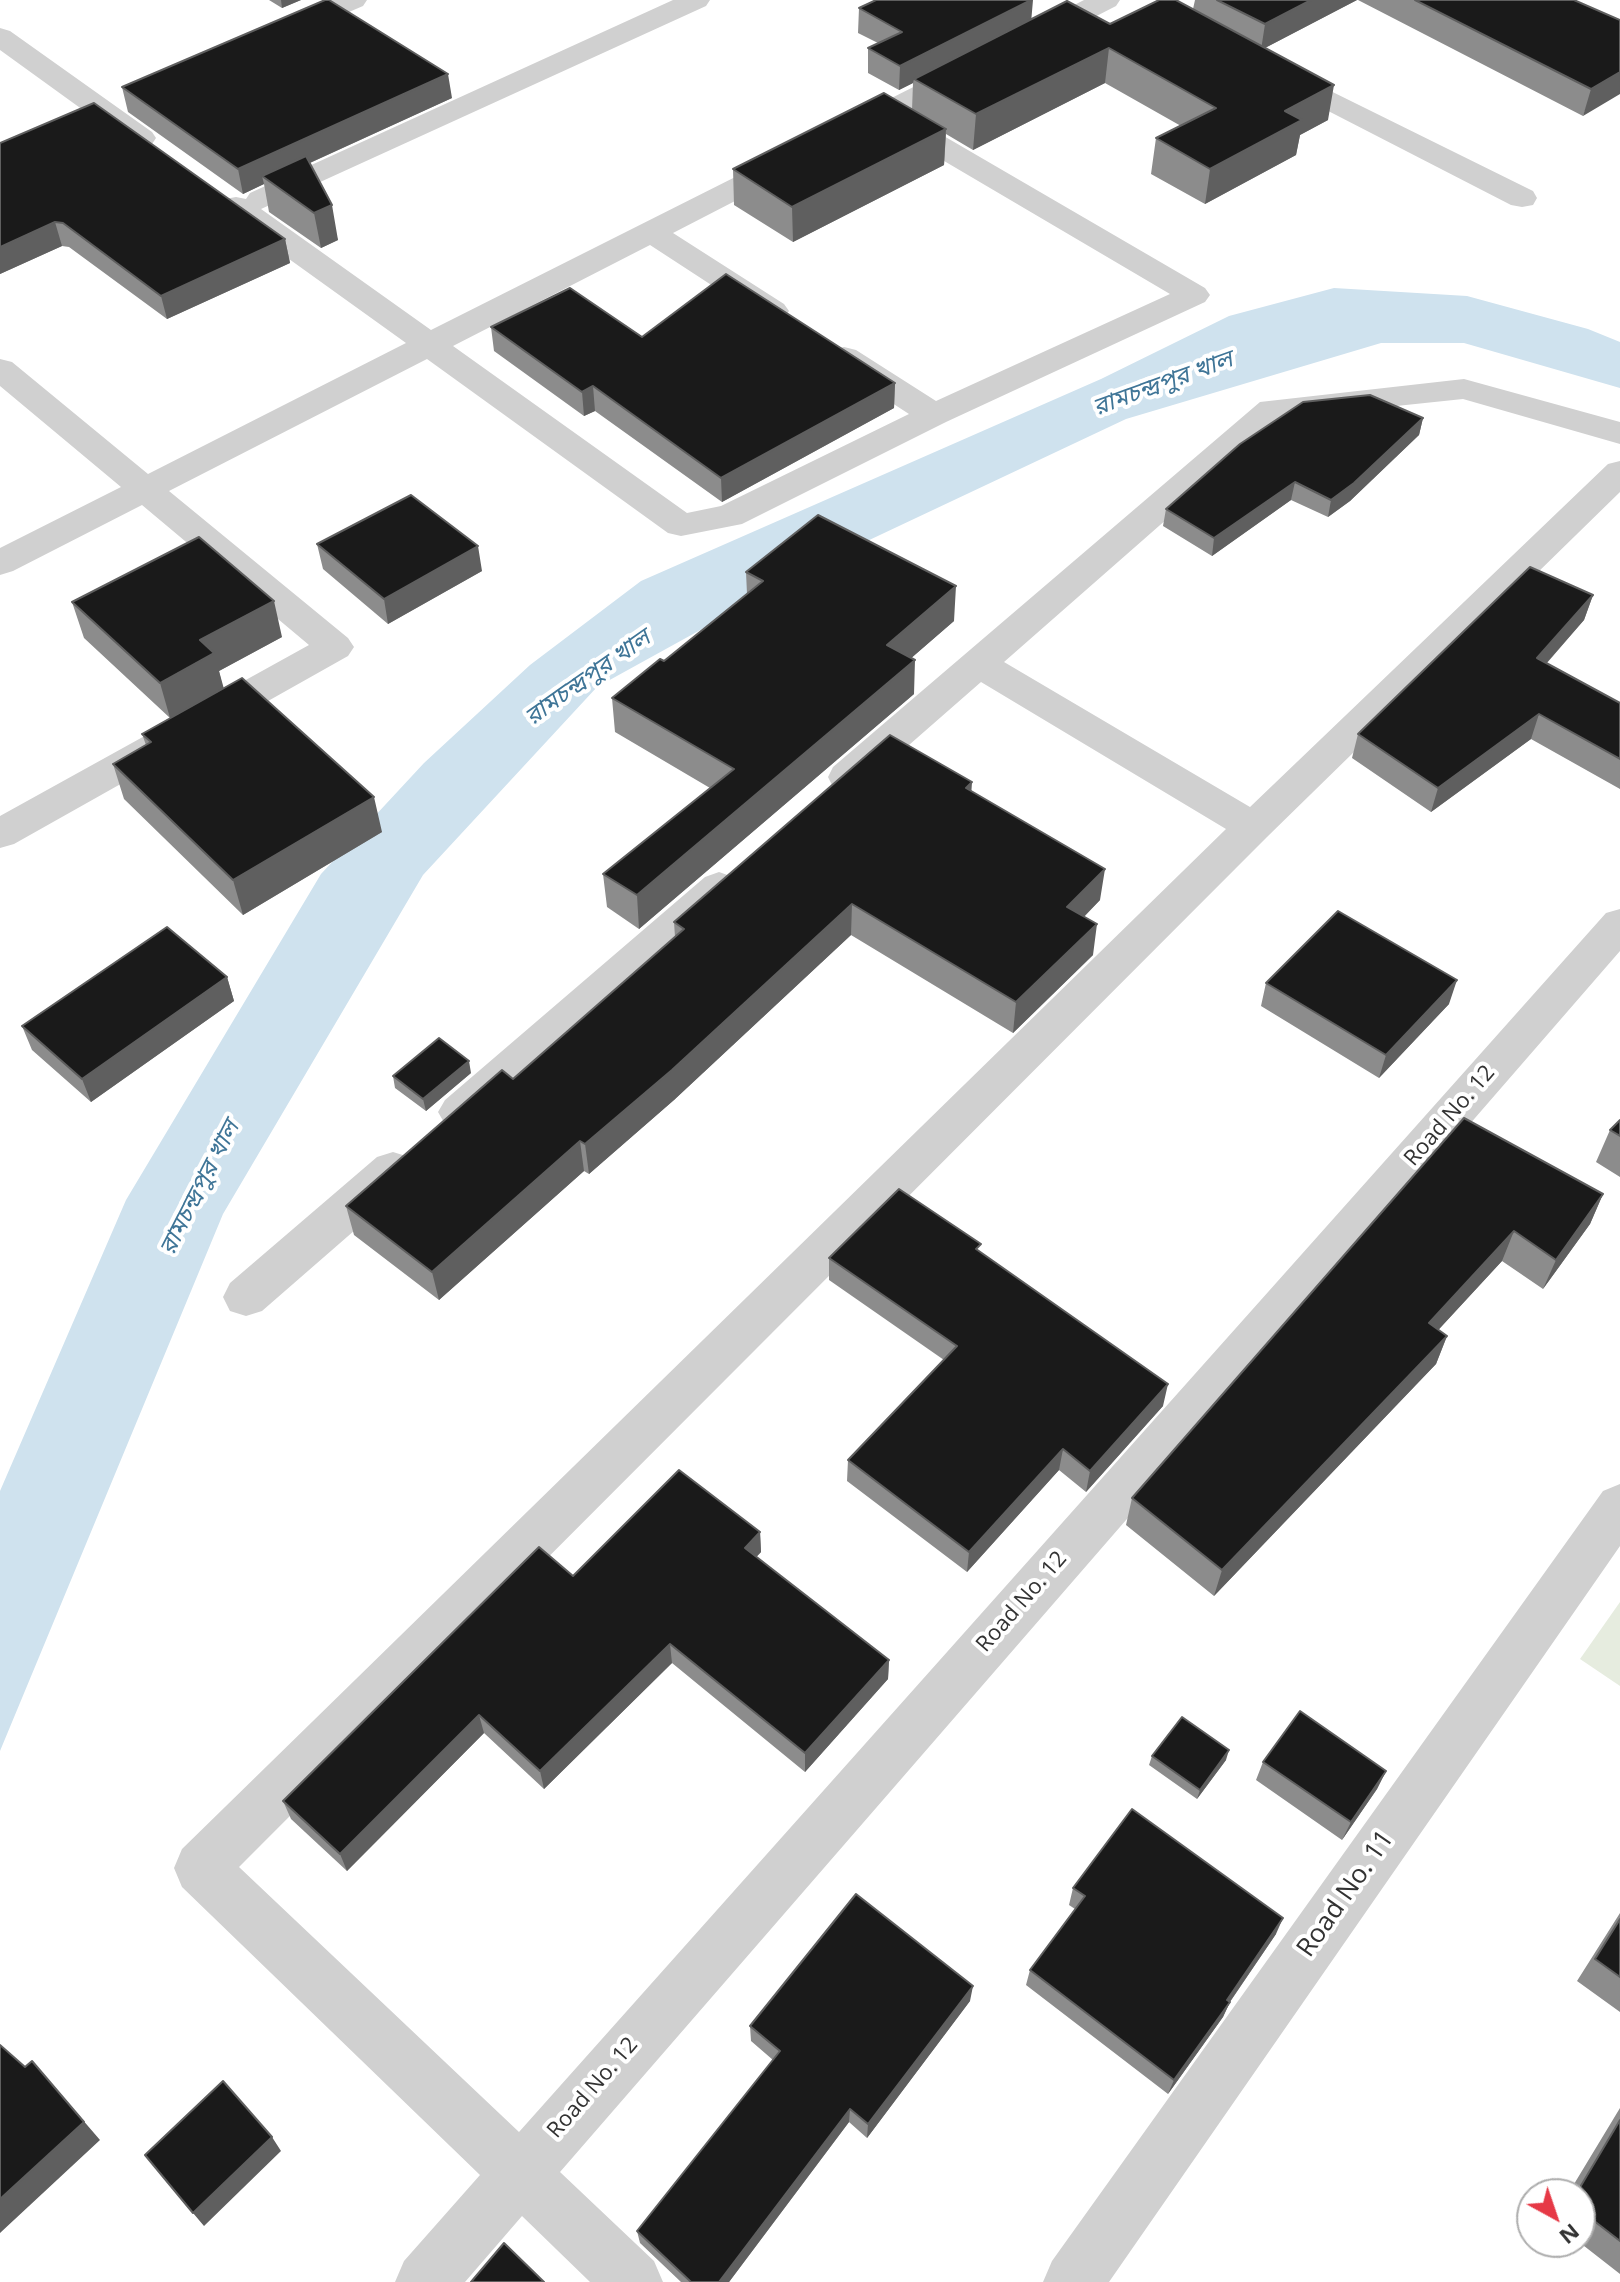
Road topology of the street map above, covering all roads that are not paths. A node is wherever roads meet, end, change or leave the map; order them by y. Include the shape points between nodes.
1 (353, 0) edge
2 (696, 0) edge
3 (1106, 0) edge
4 (0, 37) edge
5 (255, 42) edge
6 (1258, 64) edge
7 (883, 113) junction
8 (164, 155) edge
9 (215, 191) edge
10 (1522, 198) dead end
11 (240, 210) junction
12 (651, 232) junction
13 (429, 345) junction
14 (0, 369) edge
15 (934, 415) junction
16 (1620, 433) edge
17 (1620, 472) edge
18 (145, 489) junction
19 (0, 563) edge
20 (978, 663) junction
21 (822, 798) edge
22 (1253, 827) junction
23 (0, 834) edge
24 (750, 860) edge
25 (1620, 924) edge
26 (246, 1297) dead end
27 (1620, 1506) edge
28 (519, 2173) junction
29 (425, 2282) edge
30 (633, 2282) edge
31 (1073, 2282) edge

1 - 5 street
2 - 11 street
3 - 7 street
4 - 8 street via 115,103
6 - 10 street
7 - 12 street
7 - 15 street via 1194,295
9 - 11 street
11 - 13 street
12 - 13 street
12 - 15 street
13 - 15 street via 681,525 730,516
13 - 18 street
14 - 18 street
16 - 20 street via 1464,389 1272,409
17 - 22 street
18 - 19 street
18 - 23 street via 335,647
20 - 21 street
20 - 22 street
22 - 28 street via 201,1868
24 - 26 street
25 - 28 street, Road No. 12
27 - 31 street, Road No. 11
28 - 29 street, Road No. 12
28 - 30 street

